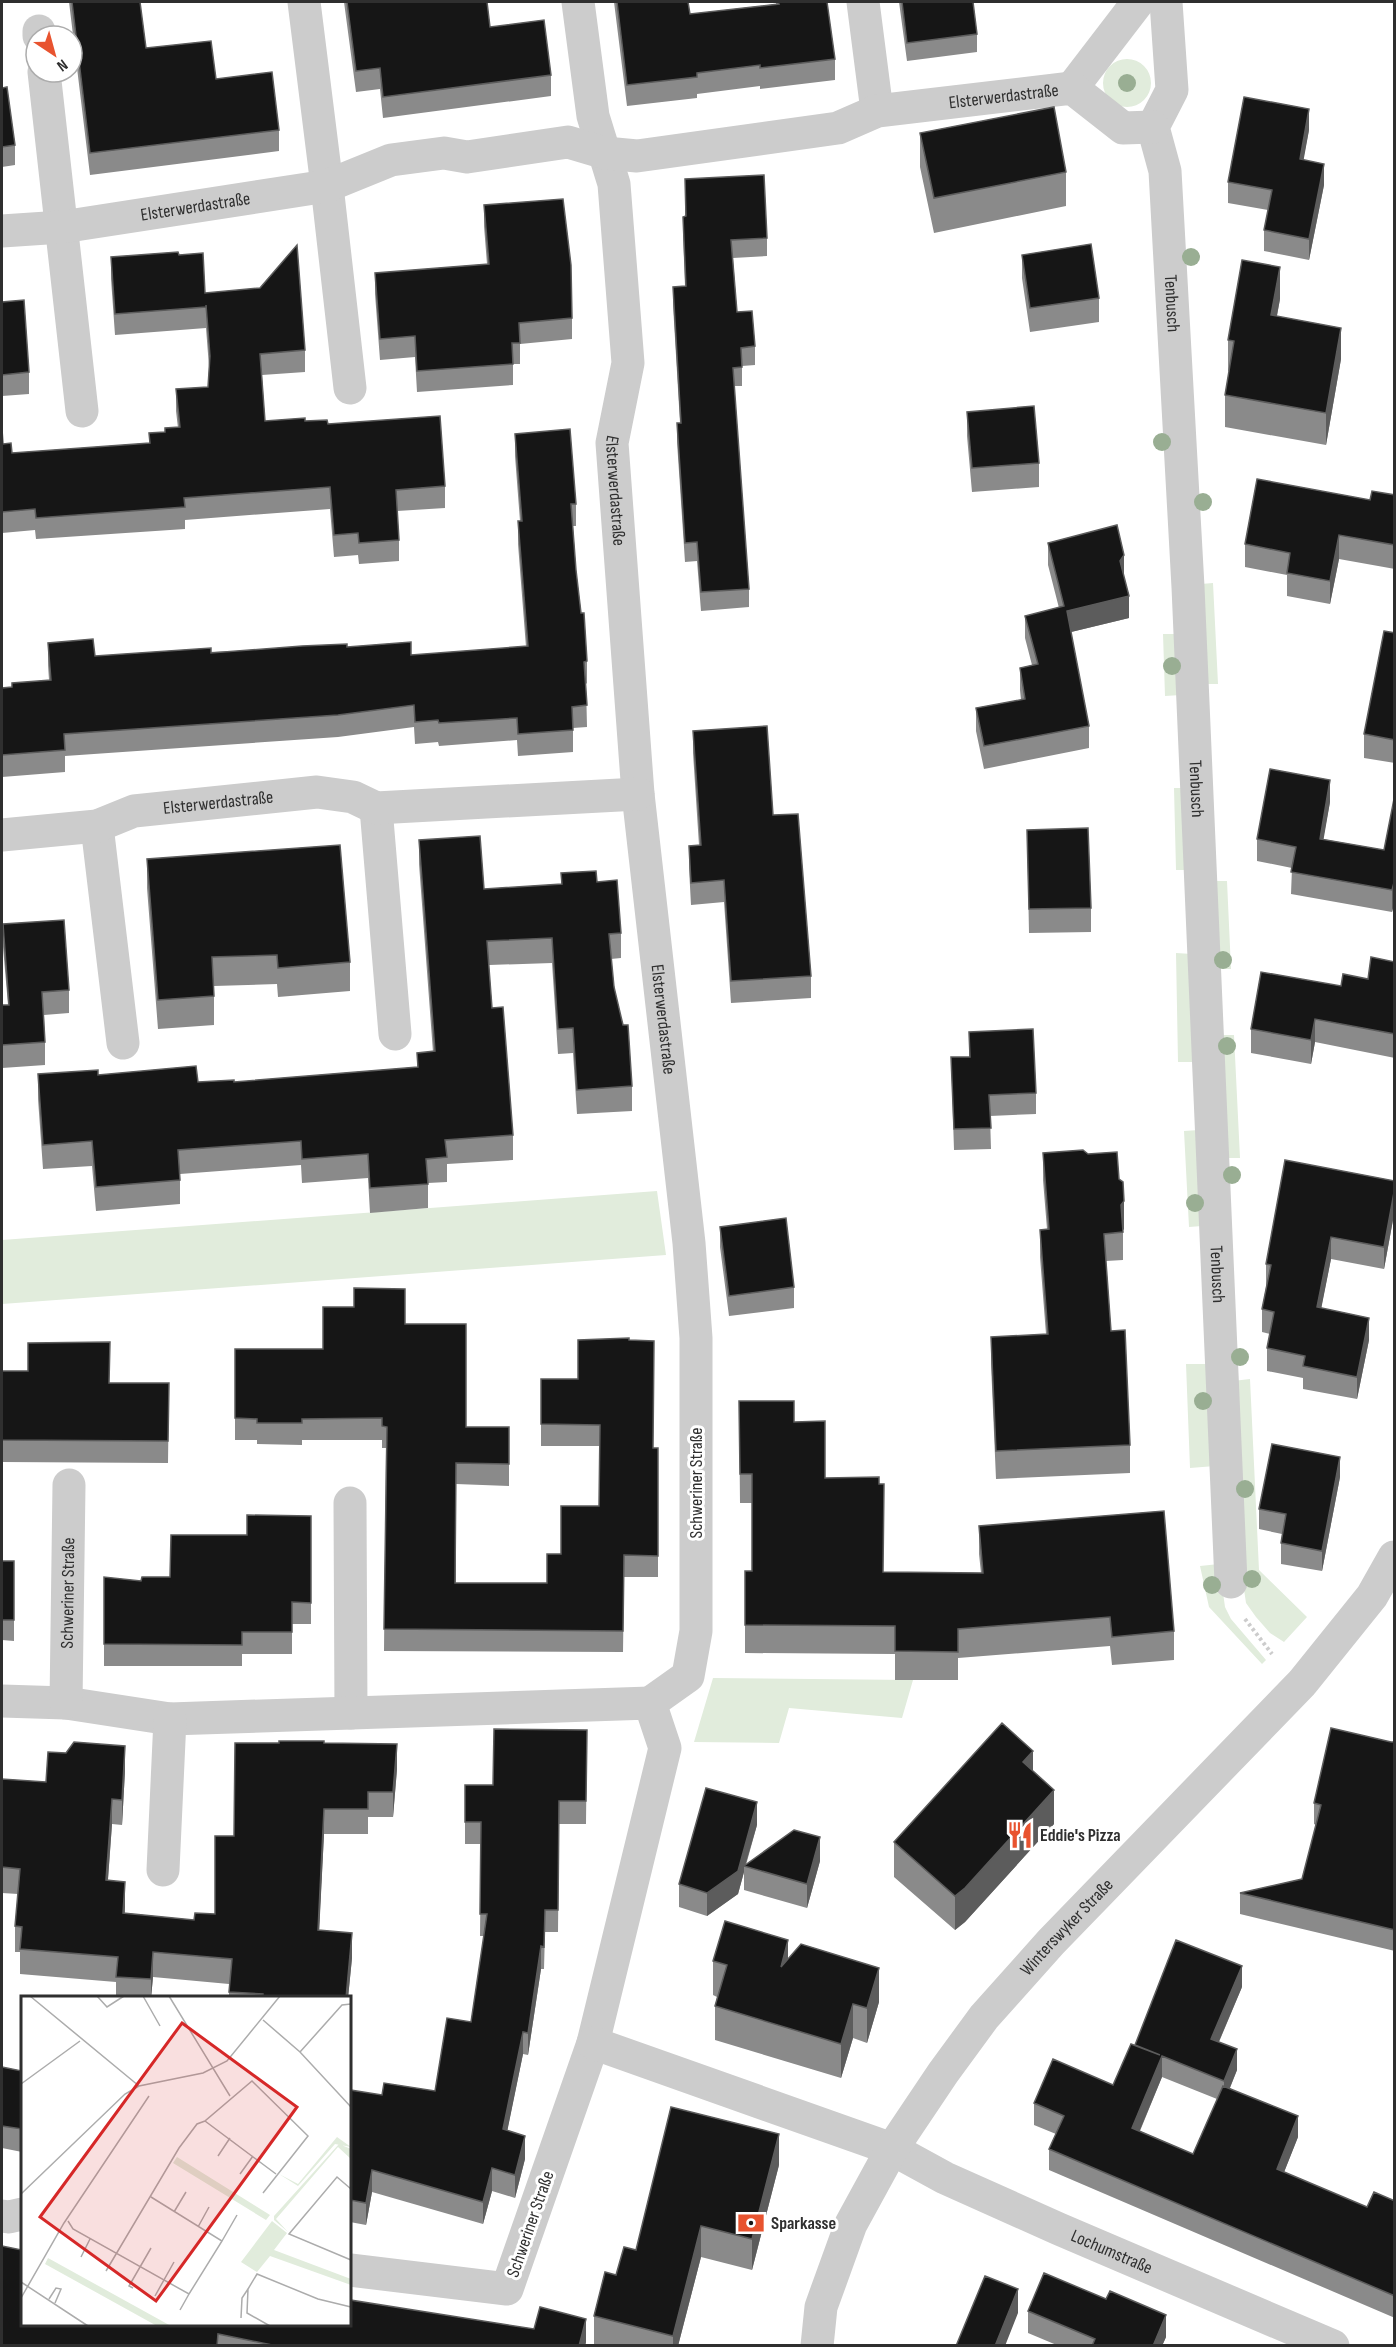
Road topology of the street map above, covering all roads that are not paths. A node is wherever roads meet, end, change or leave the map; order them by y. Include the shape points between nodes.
1 (304, 2) edge
2 (578, 2) edge
3 (863, 2) edge
4 (1138, 2) edge
5 (1166, 2) edge
6 (45, 84) edge
7 (1072, 88) junction
8 (877, 111) junction
9 (1153, 127) junction
10 (605, 153) junction
11 (327, 186) junction
12 (62, 227) junction
13 (2, 231) edge
14 (350, 388) dead end
15 (82, 411) dead end
16 (638, 794) junction
17 (376, 808) junction
18 (98, 826) junction
19 (2, 835) edge
20 (395, 1034) dead end
21 (123, 1043) dead end
22 (689, 1243) joint
23 (69, 1485) dead end
24 (350, 1503) dead end
25 (1395, 1557) edge
26 (1231, 1582) dead end
27 (1383, 1605) edge
28 (2, 1701) edge
29 (66, 1703) junction
30 (650, 1703) junction
31 (351, 1713) junction
32 (170, 1719) junction
33 (163, 1870) dead end
34 (594, 2043) junction
35 (892, 2149) junction
36 (21, 2214) edge
37 (2, 2216) edge
38 (351, 2270) edge
39 (817, 2346) edge
40 (1333, 2346) edge

1 - 11 street
2 - 10 street, Elsterwerdastraße via 593,116
3 - 8 street
4 - 7 street
5 - 9 street via 1172,90
6 - 12 street
7 - 8 street, Elsterwerdastraße
7 - 9 street, Elsterwerdastraße via 1124,128
8 - 10 street, Elsterwerdastraße via 838,128 637,156
9 - 26 street, Tenbusch via 1165,171 1185,523
10 - 11 street, Elsterwerdastraße via 568,142 467,157 444,153 391,160
10 - 16 street, Elsterwerdastraße via 614,184 628,363 612,443
11 - 12 street, Elsterwerdastraße
11 - 14 street
12 - 13 street, Elsterwerdastraße
12 - 15 street
16 - 17 street, Elsterwerdastraße
16 - 22 street, Elsterwerdastraße
17 - 18 street, Elsterwerdastraße via 353,797 317,792 134,811
17 - 20 street
18 - 19 street, Elsterwerdastraße
18 - 21 street
22 - 30 street, Schweriner Straße via 696,1338 696,1631 688,1676
23 - 29 street, Schweriner Straße
24 - 31 street
25 - 27 street, Winterswyker Straße
27 - 35 street, Winterswyker Straße via 1051,1942 984,2017
28 - 29 street
29 - 32 street
30 - 31 street
30 - 34 street, Schweriner Straße via 665,1748
31 - 32 street
32 - 33 street
34 - 35 street
34 - 38 street, Schweriner Straße via 507,2289
35 - 39 street, Winterswyker Straße via 851,2224 821,2307
35 - 40 street, Lochumstraße via 945,2178 1059,2229
36 - 37 street

